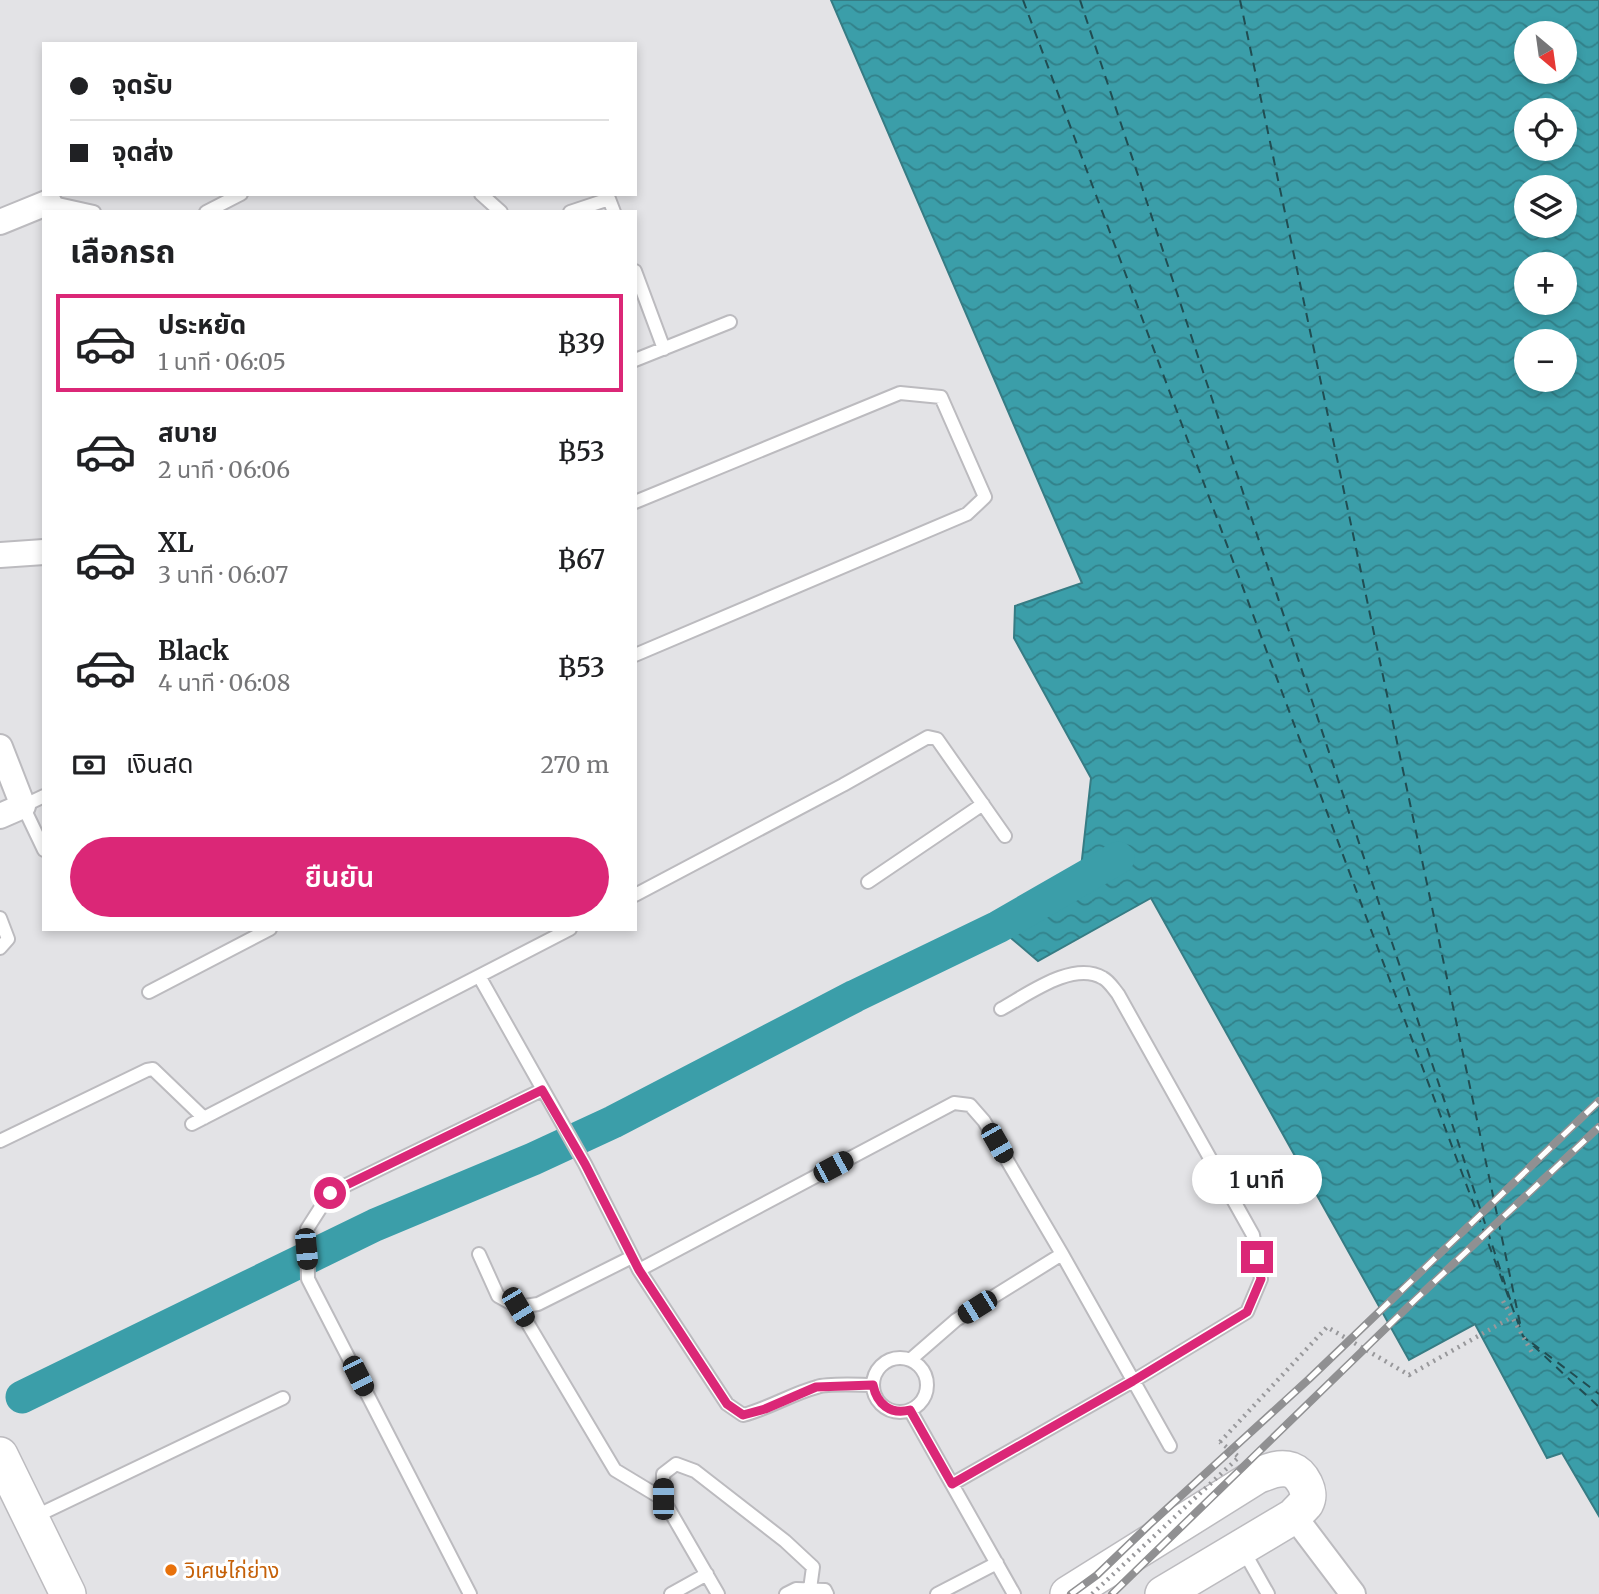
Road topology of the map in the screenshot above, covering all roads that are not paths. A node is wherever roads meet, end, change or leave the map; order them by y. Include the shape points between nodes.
1 (237, 196) edge
2 (483, 196) edge
3 (48, 198) edge
4 (87, 210) edge
5 (210, 210) edge
6 (499, 210) edge
7 (576, 210) edge
8 (613, 210) edge
9 (0, 222) edge
10 (637, 276) edge
11 (730, 322) dead end
12 (664, 349) junction
13 (637, 359) edge
14 (637, 501) edge
15 (42, 552) edge
16 (0, 555) edge
17 (637, 654) edge
18 (0, 747) edge
19 (34, 801) edge
20 (982, 804) junction
21 (0, 816) edge
22 (1005, 836) dead end
23 (42, 840) edge
24 (868, 882) dead end
25 (637, 894) edge
26 (0, 918) edge
27 (266, 931) edge
28 (566, 931) edge
29 (0, 948) edge
30 (479, 976) junction
31 (149, 992) dead end
32 (1001, 1009) dead end
33 (542, 1090) junction
34 (0, 1141) edge
35 (479, 1254) dead end
36 (1062, 1254) junction
37 (632, 1256) junction
38 (639, 1270) junction
39 (518, 1307) junction
40 (910, 1360) junction
41 (1133, 1381) junction
42 (873, 1385) junction
43 (283, 1398) dead end
44 (910, 1410) junction
45 (1170, 1446) dead end
46 (0, 1455) edge
47 (952, 1484) junction
48 (663, 1499) junction
49 (1294, 1516) junction
50 (31, 1518) junction
51 (1242, 1548) junction
52 (997, 1563) junction
53 (707, 1574) junction
54 (810, 1589) junction
55 (68, 1594) edge
56 (470, 1594) edge
57 (671, 1594) edge
58 (718, 1594) edge
59 (786, 1594) edge
60 (827, 1594) edge
61 (937, 1594) edge
62 (1014, 1594) edge
63 (1068, 1594) edge
64 (1163, 1594) edge
65 (1268, 1594) edge
66 (1353, 1594) edge

1 - 5 lane
2 - 6 lane
3 - 4 lane
3 - 9 street
7 - 8 lane via 609,199
10 - 12 lane
11 - 12 lane
12 - 13 lane
14 - 17 lane via 900,393 941,397 985,496 967,514
15 - 16 street
18 - 19 street
19 - 21 street
19 - 23 lane
20 - 22 lane
20 - 24 lane
20 - 25 lane via 937,739 928,737
26 - 29 lane via 9,939
27 - 31 lane
28 - 30 lane
30 - 33 lane
30 - 34 lane via 198,1121 153,1069
32 - 41 lane via 1066,974 1088,972 1105,978 1253,1235 1261,1279 1247,1312
33 - 37 lane
33 - 56 lane via 330,1193 307,1229 308,1279
35 - 39 lane via 498,1296
36 - 38 lane via 984,1121 970,1105 954,1103
36 - 40 lane via 956,1320
36 - 41 lane
37 - 38 lane
37 - 39 lane via 538,1304
38 - 42 lane via 727,1404 743,1415 816,1387
39 - 48 lane via 615,1470
40 - 42 lane via 883,1364
40 - 44 lane via 923,1372 927,1387 923,1399
41 - 45 lane
41 - 47 lane
42 - 44 lane via 884,1406 893,1411
43 - 50 lane
44 - 47 lane
46 - 50 street
47 - 52 lane
48 - 53 lane
48 - 54 lane via 663,1474 676,1464 695,1471 813,1567
49 - 51 street
49 - 63 street via 1307,1502 1308,1489 1291,1470 1276,1469 1257,1476
49 - 66 street
50 - 55 street
51 - 64 street
51 - 65 lane
52 - 61 lane
52 - 62 lane
53 - 57 lane
53 - 58 lane
54 - 59 lane
54 - 60 lane

